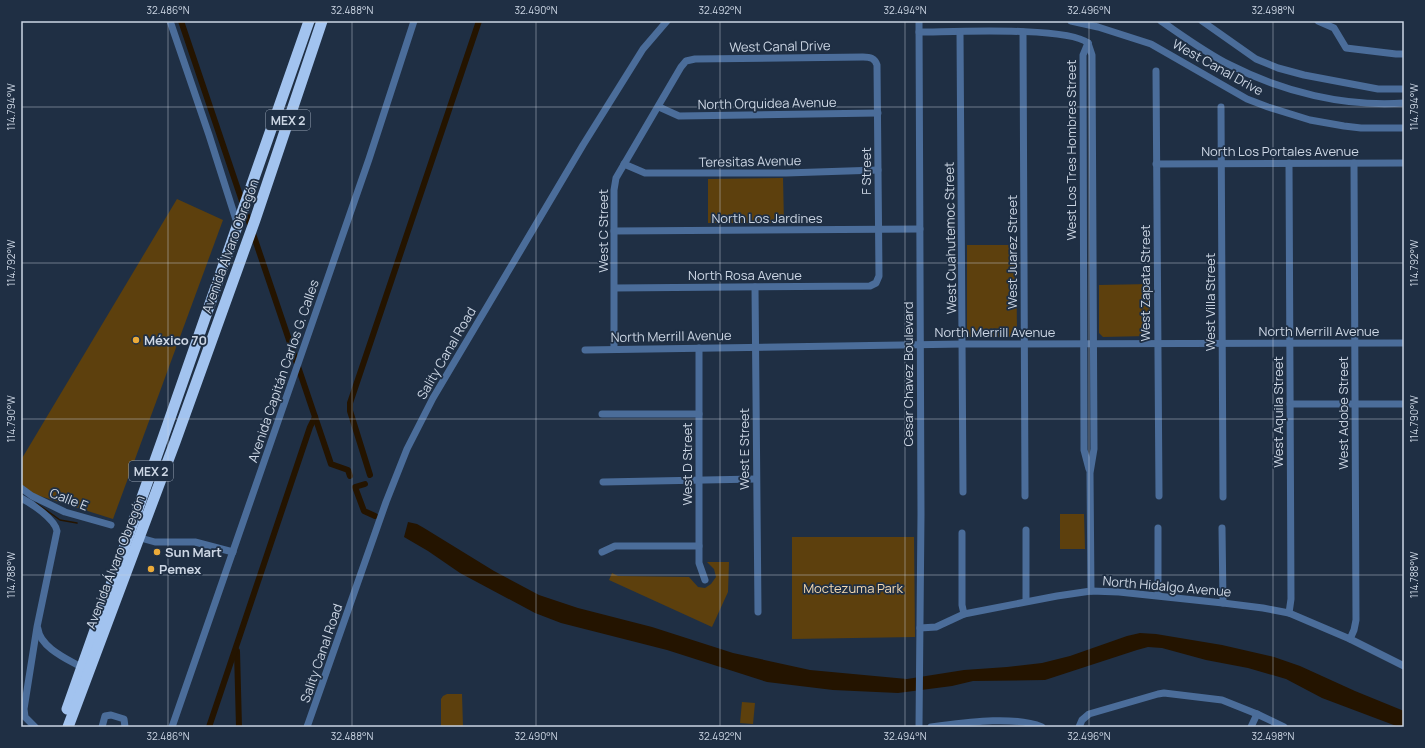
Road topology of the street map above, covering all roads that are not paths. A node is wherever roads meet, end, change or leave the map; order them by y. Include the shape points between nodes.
1 (170, 21) edge
2 (309, 21) edge
3 (322, 21) edge
4 (414, 21) edge
5 (666, 21) edge
6 (919, 21) edge
7 (1070, 21) edge
8 (1161, 21) edge
9 (1202, 21) edge
10 (1318, 21) edge
11 (919, 32) junction
12 (960, 32) junction
13 (1023, 32) junction
14 (1088, 43) junction
15 (1404, 54) edge
16 (873, 58) joint
17 (686, 61) joint
18 (1156, 71) dead end
19 (1404, 89) edge
20 (1404, 103) edge
21 (658, 107) junction
22 (1221, 107) dead end
23 (878, 113) junction
24 (1404, 128) edge
25 (1289, 163) junction
26 (1354, 163) junction
27 (1404, 163) edge
28 (624, 164) junction
29 (1156, 164) junction
30 (1221, 164) junction
31 (878, 170) junction
32 (239, 219) junction
33 (878, 229) junction
34 (920, 229) junction
35 (614, 231) junction
36 (876, 284) joint
37 (755, 286) junction
38 (614, 288) junction
39 (1157, 343) junction
40 (1222, 343) junction
41 (1289, 343) junction
42 (1355, 343) junction
43 (1404, 343) edge
44 (963, 344) junction
45 (1024, 344) junction
46 (1084, 344) junction
47 (1094, 344) junction
48 (920, 345) junction
49 (755, 347) junction
50 (699, 348) junction
51 (614, 349) junction
52 (585, 350) dead end
53 (1290, 404) junction
54 (1355, 404) junction
55 (1404, 404) edge
56 (602, 414) dead end
57 (699, 414) junction
58 (1090, 473) junction
59 (756, 479) junction
60 (699, 481) junction
61 (603, 482) dead end
62 (21, 488) edge
63 (963, 492) dead end
64 (1025, 496) dead end
65 (1159, 496) dead end
66 (1223, 497) dead end
67 (21, 498) edge
68 (112, 525) dead end
69 (1158, 528) dead end
70 (1222, 528) dead end
71 (1026, 530) dead end
72 (962, 533) dead end
73 (134, 536) junction
74 (699, 546) junction
75 (233, 552) junction
76 (602, 552) dead end
77 (705, 580) dead end
78 (1091, 592) junction
79 (1158, 595) junction
80 (1026, 602) junction
81 (1223, 603) junction
82 (758, 612) dead end
83 (1289, 613) junction
84 (964, 614) junction
85 (37, 627) junction
86 (920, 628) junction
87 (1350, 639) junction
88 (1404, 666) edge
89 (81, 667) junction
90 (1257, 714) junction
91 (35, 727) edge
92 (61, 727) edge
93 (68, 727) edge
94 (102, 727) edge
95 (124, 727) edge
96 (172, 727) edge
97 (307, 727) edge
98 (919, 727) edge
99 (931, 727) edge
100 (1042, 727) edge
101 (1079, 727) edge
102 (1251, 727) edge
103 (1284, 727) edge

1 - 32 street
2 - 32 highway, Avenida Álvaro Obregón / MEX 2
3 - 73 highway, Avenida Álvaro Obregón / MEX 2 via 255,220 177,434
4 - 75 street, Avenida Capitán Carlos G. Calles via 369,160
5 - 97 street, Sality Canal Road via 643,49 599,119 430,404 386,502
6 - 11 street, Cesar Chavez Boulevard
7 - 24 street, West Canal Drive via 1151,44 1247,99 1268,107 1310,120 1344,126
8 - 20 street via 1230,65 1286,88 1320,97 1357,102
9 - 19 street via 1256,59 1278,68 1378,89
10 - 15 street via 1334,28 1346,48
11 - 12 street
11 - 34 street, Cesar Chavez Boulevard
12 - 13 street
12 - 44 street, West Cuahutemoc Street
13 - 14 street via 1056,34
13 - 45 street, West Juarez Street
14 - 46 street, West Los Tres Hombres Street via 1082,55
14 - 47 street, West Los Tres Hombres Street via 1092,55
16 - 17 street, West Canal Drive
16 - 23 street, F Street via 877,65
17 - 21 street, West C Street
18 - 29 street, West Zapata Street
21 - 23 street, North Orquidea Avenue via 679,116
21 - 28 street, West C Street
22 - 30 street, West Villa Street
23 - 31 street, F Street
25 - 26 street, North Los Portales Avenue
25 - 30 street, North Los Portales Avenue
25 - 41 street, West Aquila Street
26 - 27 street, North Los Portales Avenue
26 - 42 street, West Adobe Street
28 - 31 street, Teresitas Avenue via 645,173
28 - 35 street, West C Street via 616,178 614,190
29 - 30 street, North Los Portales Avenue
29 - 39 street, West Zapata Street
30 - 40 street, West Villa Street
31 - 33 street, F Street
32 - 73 highway, Avenida Álvaro Obregón / MEX 2
33 - 34 street, North Los Jardines
33 - 35 street, North Los Jardines
33 - 36 street, F Street
34 - 48 street, Cesar Chavez Boulevard
35 - 38 street, West C Street
36 - 37 street, North Rosa Avenue
37 - 38 street, North Rosa Avenue
37 - 49 street, West E Street
38 - 51 street, West C Street
39 - 40 street, North Merrill Avenue
39 - 47 street, North Merrill Avenue
39 - 65 street, West Zapata Street
40 - 41 street, North Merrill Avenue
40 - 66 street, West Villa Street
41 - 42 street, North Merrill Avenue
41 - 53 street, West Aquila Street
42 - 43 street, North Merrill Avenue
42 - 54 street, West Adobe Street
44 - 45 street, North Merrill Avenue
44 - 48 street, North Merrill Avenue
44 - 63 street, West Cuahutemoc Street
45 - 46 street, North Merrill Avenue
45 - 64 street, West Juarez Street
46 - 47 street, North Merrill Avenue
46 - 58 street, West Los Tres Hombres Street via 1084,450
47 - 58 street, West Los Tres Hombres Street via 1094,450
48 - 49 street, North Merrill Avenue
48 - 86 street, Cesar Chavez Boulevard
49 - 50 street, North Merrill Avenue
49 - 59 street, West E Street
50 - 51 street, North Merrill Avenue
50 - 57 street, West D Street
51 - 52 street, North Merrill Avenue
53 - 54 street
53 - 83 street, West Aquila Street
54 - 55 street
54 - 87 street, West Adobe Street via 1356,620
56 - 57 street
57 - 60 street, West D Street
58 - 78 street, West Los Tres Hombres Street
59 - 60 street
59 - 82 street, West E Street
60 - 61 street
60 - 74 street, West D Street
62 - 68 street, Calle E via 65,512
67 - 85 street, Calle E via 56,526
69 - 79 street
70 - 81 street
71 - 80 street
72 - 84 street
73 - 75 street via 156,542 194,542
73 - 89 highway, Avenida Álvaro Obregón / MEX 2
73 - 93 highway, Avenida Álvaro Obregón / MEX 2
74 - 76 street via 615,546
74 - 77 street, West D Street via 699,563
75 - 96 street, Avenida Capitán Carlos G. Calles
78 - 79 street, North Hidalgo Avenue
78 - 80 street, North Hidalgo Avenue
79 - 81 street, North Hidalgo Avenue
80 - 84 street, North Hidalgo Avenue
81 - 83 street, North Hidalgo Avenue
83 - 87 street, North Hidalgo Avenue
84 - 86 street, North Hidalgo Avenue via 936,627
85 - 89 street via 38,635 43,642
85 - 91 street via 24,709 25,717
86 - 98 street, Cesar Chavez Boulevard
87 - 88 street, North Hidalgo Avenue
89 - 92 highway, Avenida Álvaro Obregón / MEX 2
90 - 101 street via 1222,700 1158,694 1089,714
90 - 102 street
90 - 103 street
94 - 95 street via 105,716 111,715 124,719
99 - 100 street via 996,721 1030,723

